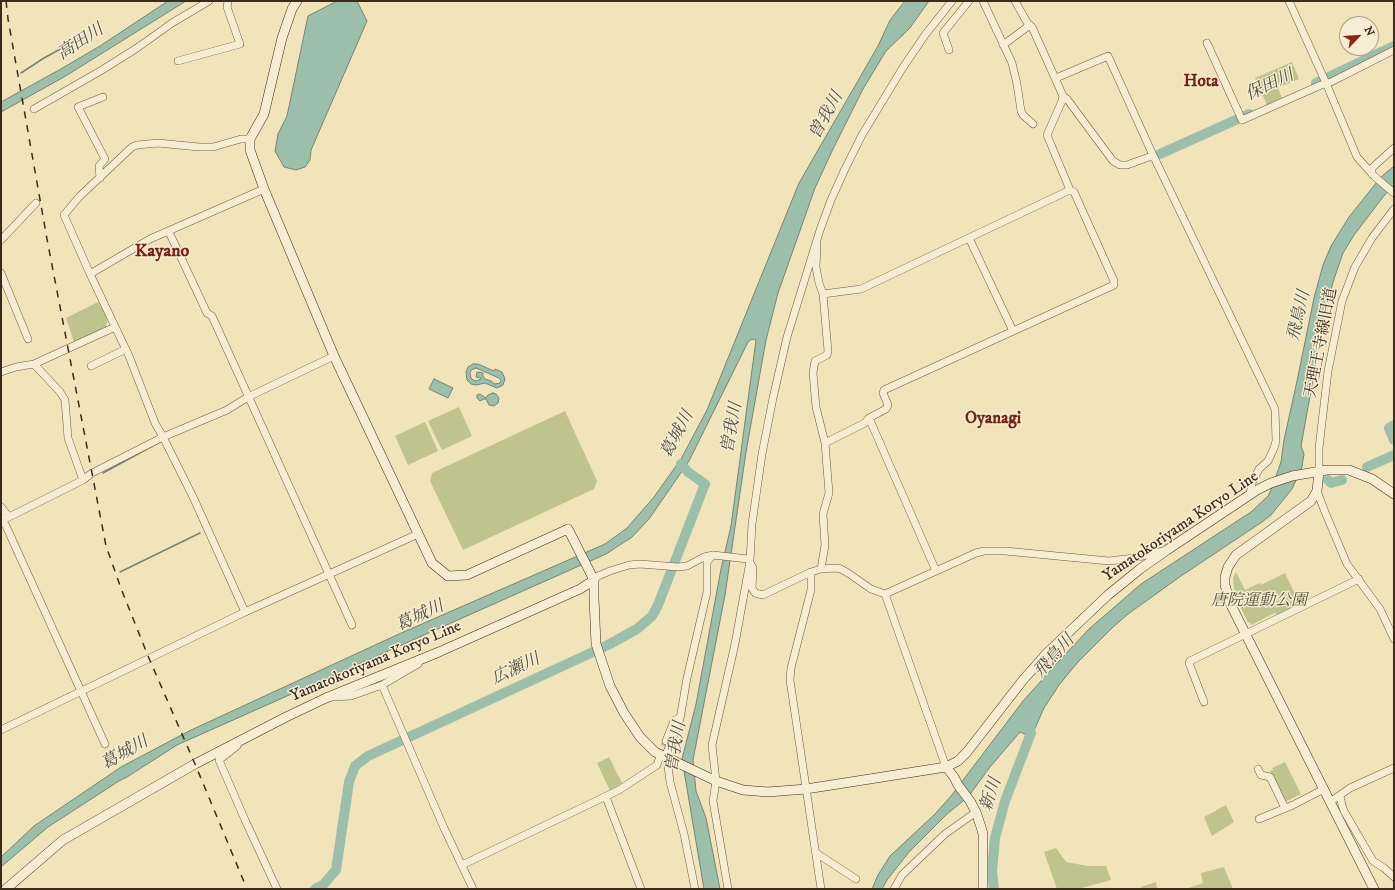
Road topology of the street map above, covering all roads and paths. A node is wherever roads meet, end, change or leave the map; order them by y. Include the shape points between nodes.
1 (209, 1) edge
2 (228, 1) edge
3 (297, 1) edge
4 (952, 1) edge
5 (969, 1) edge
6 (982, 1) edge
7 (1015, 1) edge
8 (1289, 1) edge
9 (1030, 25) junction
10 (1207, 43) dead end
11 (1003, 45) junction
12 (949, 50) dead end
13 (1394, 50) edge
14 (178, 61) dead end
15 (1056, 78) junction
16 (1326, 83) junction
17 (1063, 96) junction
18 (103, 97) dead end
19 (34, 109) dead end
20 (1033, 124) dead end
21 (250, 139) junction
22 (1394, 148) edge
23 (1154, 157) junction
24 (1373, 175) junction
25 (100, 178) junction
26 (264, 189) junction
27 (1070, 190) junction
28 (1394, 193) edge
29 (36, 203) dead end
30 (1394, 209) edge
31 (169, 232) junction
32 (969, 238) junction
33 (1, 240) edge
34 (817, 241) junction
35 (1, 273) edge
36 (90, 274) junction
37 (823, 294) junction
38 (115, 327) junction
39 (1013, 331) junction
40 (28, 339) dead end
41 (126, 349) junction
42 (334, 356) junction
43 (34, 364) junction
44 (91, 366) dead end
45 (1, 372) edge
46 (248, 397) junction
47 (869, 418) junction
48 (163, 437) junction
49 (825, 443) junction
50 (1319, 471) junction
51 (83, 480) junction
52 (1317, 491) junction
53 (1253, 492) junction
54 (1394, 494) edge
55 (1, 507) edge
56 (4, 518) edge
57 (418, 534) junction
58 (1167, 550) junction
59 (713, 555) junction
60 (1134, 558) junction
61 (749, 560) junction
62 (821, 569) junction
63 (1140, 569) junction
64 (936, 571) junction
65 (811, 572) junction
66 (329, 575) junction
67 (592, 577) junction
68 (1359, 579) junction
69 (885, 594) junction
70 (245, 612) junction
71 (352, 625) dead end
72 (1246, 634) junction
73 (1394, 639) edge
74 (439, 652) junction
75 (382, 685) junction
76 (81, 692) junction
77 (326, 698) junction
78 (1204, 702) dead end
79 (680, 717) junction
80 (1, 730) edge
81 (250, 736) junction
82 (666, 741) tunnel mouth
83 (105, 744) dead end
84 (665, 758) junction
85 (946, 767) junction
86 (1394, 768) edge
87 (1258, 769) dead end
88 (713, 780) junction
89 (806, 789) junction
90 (1324, 789) junction
91 (1340, 796) junction
92 (606, 797) junction
93 (1330, 802) junction
94 (1285, 808) junction
95 (976, 812) junction
96 (1259, 819) dead end
97 (816, 853) junction
98 (1373, 861) junction
99 (462, 865) junction
100 (1362, 865) junction
101 (1394, 877) edge
102 (856, 879) dead end
103 (6, 889) edge
104 (278, 889) edge
105 (473, 889) edge
106 (641, 889) edge
107 (695, 889) edge
108 (728, 889) edge
109 (821, 889) edge
110 (894, 889) edge
111 (983, 889) edge
112 (1374, 889) edge

1 - 19 street via 172,23 138,48
2 - 14 street via 227,7 240,44
3 - 21 main road via 282,38 264,114
4 - 34 street via 902,69 862,135 831,200
5 - 12 street via 943,33
6 - 11 street
7 - 9 street
8 - 16 street
9 - 11 street
9 - 15 street
10 - 16 street via 1242,120
11 - 20 street via 1015,72 1021,111
13 - 16 street
15 - 17 street
15 - 23 street via 1108,56
16 - 24 street via 1357,157
17 - 23 street via 1113,161 1127,165
17 - 27 street via 1047,135
18 - 25 street via 78,107 105,159 99,166
21 - 25 street via 199,147 158,143 137,145
21 - 26 main road via 250,150
22 - 24 street via 1372,168
23 - 53 street via 1275,409 1276,441 1268,461 1252,483
24 - 28 street
25 - 36 street via 64,215
26 - 31 street
26 - 42 main road
27 - 32 street
27 - 39 street via 1074,192 1114,284
29 - 33 street
30 - 50 street, 天理王寺線旧道 via 1372,238 1355,267 1342,300 1328,371 1319,448
31 - 36 street via 150,239
31 - 46 street via 207,313 212,316
32 - 37 street via 861,289
32 - 39 street
34 - 37 street via 816,267
34 - 61 street via 801,287 773,398 762,454
35 - 40 street
36 - 38 street
37 - 49 street via 828,351 827,355 815,361 813,373 816,407
38 - 41 street
38 - 43 street
39 - 47 street via 884,390 888,405 886,409
41 - 44 street
41 - 48 street
42 - 46 street
42 - 57 main road
43 - 45 street
43 - 51 street via 60,392 64,400 68,438
46 - 48 street via 227,410
46 - 66 street
47 - 49 street via 865,423
47 - 64 street
48 - 51 street
48 - 70 street
49 - 62 street via 829,493 823,514 825,545
50 - 52 main road
50 - 53 main road, Yamatokoriyama Koryo Line via 1282,479
50 - 54 main road, Yamatokoriyama Koryo Line via 1356,472
51 - 56 street
52 - 68 street via 1347,564
52 - 72 main road via 1311,501 1241,549 1230,563 1225,577 1227,594
53 - 58 main road, Yamatokoriyama Koryo Line
55 - 56 street
56 - 76 street
57 - 66 street
57 - 67 main road via 432,563 448,576 467,575 568,529
58 - 60 street
58 - 63 main road, Yamatokoriyama Koryo Line
59 - 61 street
59 - 67 street via 687,566 629,565
59 - 79 street via 707,562 706,592
60 - 63 street
60 - 64 street via 1109,562 984,551
61 - 65 street via 753,568 752,588 755,593 762,595
61 - 88 street via 735,644 712,746
62 - 65 street
62 - 69 street via 842,569 871,589
63 - 85 main road, Yamatokoriyama Koryo Line via 1091,610 1047,653 967,752 958,761
64 - 69 street
65 - 89 street via 811,590 790,680
66 - 70 street
66 - 71 street
67 - 74 main road, Yamatokoriyama Koryo Line via 580,589
67 - 84 main road, Yamatokoriyama Koryo Line via 596,644 610,686 640,736 655,752
68 - 72 street
68 - 73 street via 1380,609
69 - 85 street
70 - 76 street
72 - 78 street via 1190,661
72 - 90 main road
74 - 75 street
74 - 77 main road, Yamatokoriyama Koryo Line
75 - 77 street via 351,696
75 - 99 street
76 - 80 street
76 - 83 street
77 - 81 main road, Yamatokoriyama Koryo Line
79 - 82 street via 674,721
79 - 84 street
81 - 103 main road, Yamatokoriyama Koryo Line via 195,764 63,840
81 - 104 street via 219,760
84 - 88 main road, Yamatokoriyama Koryo Line
84 - 92 street
84 - 107 street
85 - 89 main road, Yamatokoriyama Koryo Line
85 - 95 main road
86 - 91 street via 1350,788
87 - 94 street via 1261,775 1270,777
88 - 89 main road, Yamatokoriyama Koryo Line via 742,790 768,792
88 - 108 street via 713,801
89 - 97 street
90 - 93 main road
90 - 94 street
91 - 93 street
91 - 98 street via 1344,811
92 - 99 street
92 - 106 street
93 - 100 main road
94 - 96 street
95 - 110 street via 945,834 902,875
95 - 111 main road via 983,834
97 - 102 street
97 - 109 street
98 - 100 street
98 - 101 street
99 - 105 street
100 - 112 main road

